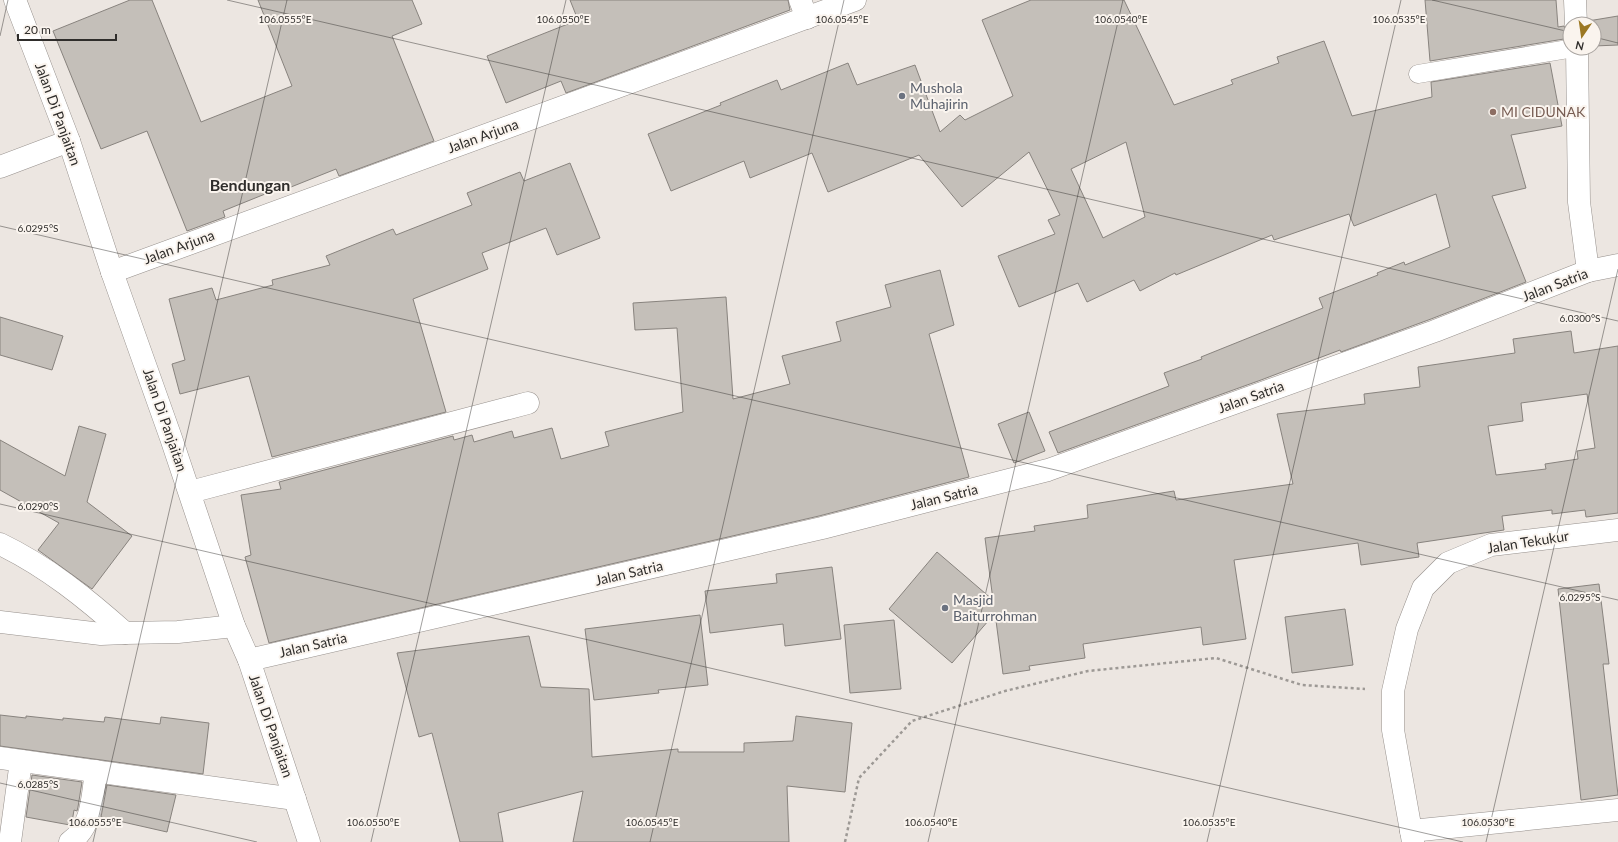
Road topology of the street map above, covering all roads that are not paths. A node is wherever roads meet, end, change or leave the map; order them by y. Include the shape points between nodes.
1 (855, 0) edge
2 (1575, 0) edge
3 (18, 1) edge
4 (803, 9) edge
5 (1576, 16) edge
6 (1562, 50) edge
7 (1577, 56) edge
8 (1418, 74) dead end
9 (69, 141) junction
10 (0, 167) edge
11 (1618, 265) edge
12 (1588, 271) junction
13 (112, 272) junction
14 (528, 402) dead end
15 (190, 492) junction
16 (1618, 530) edge
17 (0, 544) edge
18 (0, 622) edge
19 (234, 626) junction
20 (125, 633) junction
21 (249, 660) junction
22 (10, 759) edge
23 (96, 771) junction
24 (295, 799) junction
25 (1618, 810) edge
26 (1412, 837) edge
27 (10, 842) edge
28 (70, 842) edge
29 (309, 842) edge

1 - 4 street, Jalan Arjuna
2 - 5 street
3 - 9 street, Jalan Di Panjaitan
4 - 13 street, Jalan Arjuna
6 - 8 lane
7 - 12 street via 1579,202
9 - 10 street
9 - 13 street, Jalan Di Panjaitan
11 - 12 street, Jalan Satria
12 - 21 street, Jalan Satria via 1428,334 1048,470 822,528
13 - 15 street, Jalan Di Panjaitan
14 - 15 street
15 - 19 street, Jalan Di Panjaitan
16 - 26 street, Jalan Tekukur via 1491,545 1448,563 1423,588 1407,629 1393,691 1393,730
17 - 20 street via 58,578
18 - 20 street via 100,634
19 - 20 street via 178,632
19 - 21 street, Jalan Di Panjaitan
21 - 24 street, Jalan Di Panjaitan
22 - 23 street
22 - 27 street
23 - 24 street
23 - 28 street via 90,816 78,837
24 - 29 street, Jalan Di Panjaitan
25 - 26 street

